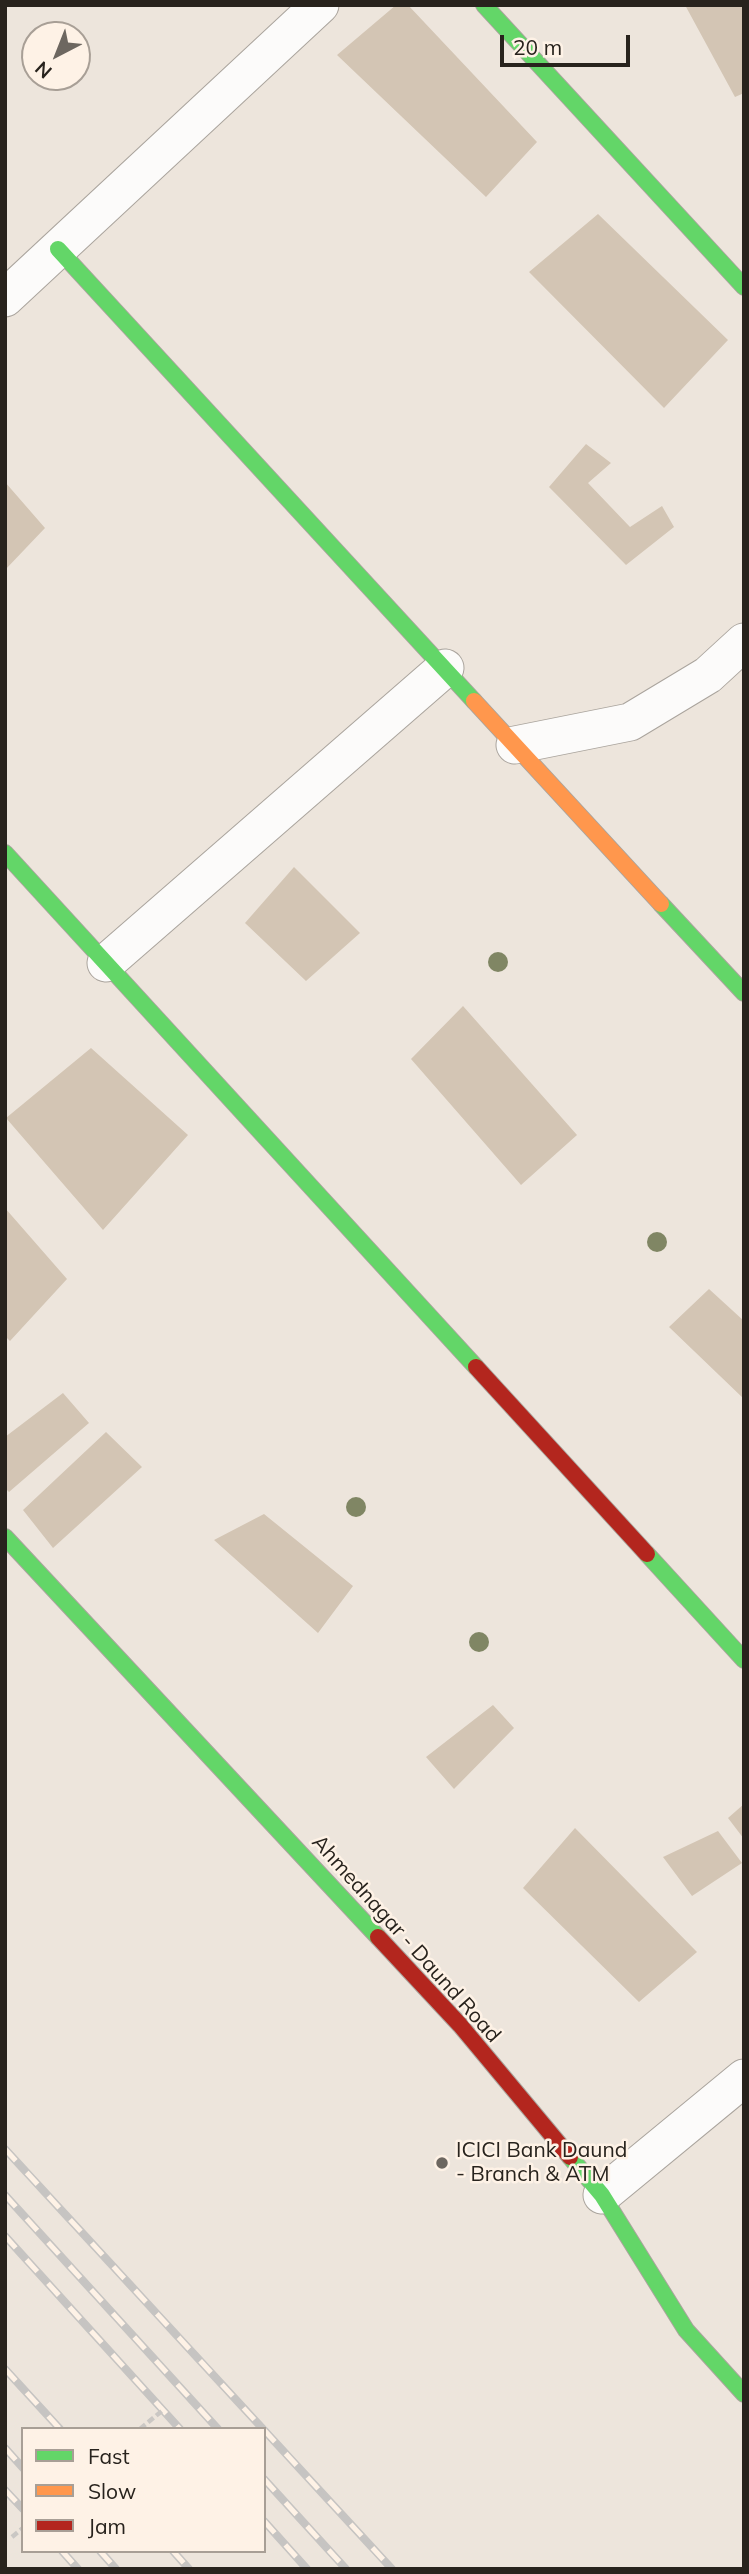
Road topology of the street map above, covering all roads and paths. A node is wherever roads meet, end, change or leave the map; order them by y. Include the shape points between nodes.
1 (320, 5) edge
2 (484, 5) edge
3 (58, 249) junction
4 (744, 287) edge
5 (5, 298) edge
6 (744, 642) edge
7 (444, 668) junction
8 (515, 745) junction
9 (5, 853) edge
10 (106, 963) junction
11 (744, 993) edge
12 (5, 1537) edge
13 (744, 1660) edge
14 (744, 2078) edge
15 (602, 2195) junction
16 (744, 2395) edge
17 (163, 2410) dead end
18 (142, 2427) edge
19 (21, 2530) edge
20 (12, 2537) dead end

1 - 3 street
2 - 4 street
3 - 5 street
3 - 7 street
6 - 8 street via 708,675 630,722
7 - 8 street
7 - 10 street
8 - 11 street
9 - 10 street
10 - 13 street
12 - 15 street, Ahmednagar - Daund Road via 460,2025
14 - 15 street
15 - 16 street, Ahmednagar - Daund Road via 686,2330
17 - 18 path, bridge
19 - 20 path

